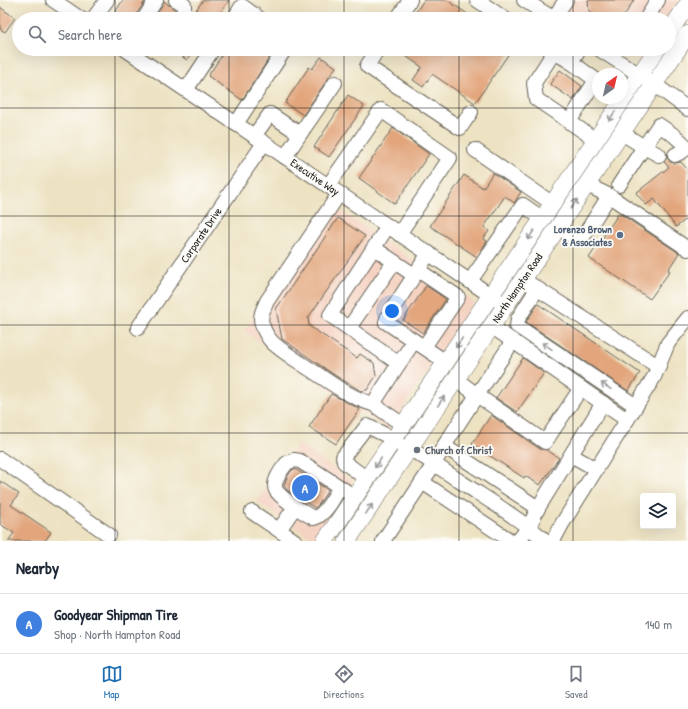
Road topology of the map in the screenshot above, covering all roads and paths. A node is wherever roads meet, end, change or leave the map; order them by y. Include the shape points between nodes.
1 (53, 0) edge
2 (107, 0) edge
3 (156, 0) edge
4 (176, 0) edge
5 (410, 0) edge
6 (477, 0) edge
7 (524, 0) edge
8 (566, 0) edge
9 (658, 0) edge
10 (688, 4) edge
11 (71, 12) edge
12 (98, 12) edge
13 (148, 12) edge
14 (184, 12) edge
15 (238, 12) edge
16 (250, 12) edge
17 (402, 12) edge
18 (495, 12) edge
19 (541, 12) edge
20 (555, 12) edge
21 (650, 12) edge
22 (676, 22) edge
23 (688, 34) edge
24 (676, 52) edge
25 (141, 56) edge
26 (208, 56) edge
27 (280, 56) edge
28 (373, 56) edge
29 (551, 56) edge
30 (561, 56) edge
31 (575, 56) edge
32 (610, 56) edge
33 (652, 56) edge
34 (673, 56) edge
35 (571, 62) junction
36 (640, 75) junction
37 (335, 83) dead end
38 (654, 84) junction
39 (186, 90) junction
40 (688, 109) edge
41 (471, 112) dead end
42 (569, 122) junction
43 (236, 124) junction
44 (622, 133) junction
45 (300, 134) junction
46 (259, 140) junction
47 (596, 140) junction
48 (644, 147) junction
49 (688, 148) edge
50 (475, 150) dead end
51 (659, 155) dead end
52 (675, 155) dead end
53 (285, 157) junction
54 (587, 185) junction
55 (619, 185) dead end
56 (334, 190) junction
57 (609, 196) junction
58 (553, 204) junction
59 (543, 218) junction
60 (558, 227) junction
61 (394, 230) junction
62 (374, 248) junction
63 (688, 249) edge
64 (429, 253) junction
65 (394, 262) junction
66 (416, 273) junction
67 (523, 280) junction
68 (470, 281) junction
69 (537, 289) junction
70 (491, 295) junction
71 (505, 306) junction
72 (688, 318) edge
73 (491, 326) junction
74 (138, 328) dead end
75 (349, 328) junction
76 (513, 341) junction
77 (419, 344) junction
78 (446, 362) junction
79 (398, 365) junction
80 (659, 366) junction
81 (456, 379) junction
82 (581, 388) junction
83 (477, 395) junction
84 (603, 403) junction
85 (373, 404) junction
86 (636, 406) junction
87 (627, 420) junction
88 (403, 425) junction
89 (393, 441) junction
90 (444, 446) junction
91 (409, 449) junction
92 (571, 455) junction
93 (0, 459) edge
94 (434, 464) junction
95 (596, 469) junction
96 (367, 479) junction
97 (422, 482) junction
98 (340, 487) junction
99 (355, 497) junction
100 (295, 506) junction
101 (538, 508) junction
102 (252, 512) dead end
103 (529, 527) junction
104 (279, 530) junction
105 (111, 539) edge
106 (389, 539) edge
107 (505, 539) edge
108 (295, 541) edge
109 (325, 541) edge
110 (347, 541) edge
111 (518, 541) edge
112 (546, 541) edge
113 (553, 541) edge

1 - 11 street
2 - 12 street
3 - 13 street
4 - 14 street via 184,5
5 - 17 street
6 - 18 street
7 - 19 street
8 - 20 street
9 - 21 street
10 - 22 main road
15 - 16 street via 242,6
23 - 24 main road, North Hampton Road
25 - 39 street, Executive Way
26 - 39 street
27 - 43 street
28 - 41 street via 367,66 460,128
29 - 42 street via 534,83 536,99
30 - 35 street
31 - 35 street
32 - 36 street
33 - 36 main road, North Hampton Road
34 - 38 main road, North Hampton Road
35 - 42 street via 596,80
36 - 38 street
36 -> 47 main road, North Hampton Road
37 - 45 street
38 - 40 street
38 - 44 main road, North Hampton Road
39 - 43 street, Executive Way
42 - 47 street
43 - 46 street, Executive Way
44 - 48 street
44 - 54 main road, North Hampton Road
45 - 46 street, Corporate Drive via 270,114
45 - 53 street
46 - 53 street, Executive Way
46 - 74 street, Corporate Drive
47 - 58 main road, North Hampton Road
48 - 49 street via 660,125
48 - 51 street
48 - 55 street
49 - 52 street
50 - 58 street
53 - 56 street, Executive Way
54 - 57 street
60 -> 54 main road, North Hampton Road
56 - 61 street, Executive Way
56 - 61 street via 381,110 450,158
56 - 85 street via 267,301 261,315 261,323 274,344 346,393 361,402
57 - 60 street via 583,237 576,239
57 - 63 street
58 - 59 main road, North Hampton Road
59 - 68 street via 523,205
59 -> 70 main road, North Hampton Road
60 - 67 main road, North Hampton Road
61 - 62 street
61 - 64 street, Executive Way
62 - 65 street
62 - 75 street via 330,315
64 - 66 street
64 - 68 street, Executive Way
65 - 66 street
65 - 75 street
66 - 77 street via 386,322
66 - 77 street via 458,297
67 - 69 street
67 - 71 main road, North Hampton Road
68 - 70 street, Executive Way
69 - 80 street
86 -> 69 street via 517,326 518,319
70 - 71 street, Executive Way
70 -> 78 main road, North Hampton Road
71 - 73 main road, North Hampton Road
72 - 80 street via 668,343
73 - 76 street
73 - 81 main road, North Hampton Road
75 - 79 street via 395,360
76 - 82 street
76 - 83 street
77 - 78 street
77 - 79 street
78 - 88 main road, North Hampton Road
79 - 85 street
80 - 86 street
81 - 83 street
91 -> 81 main road, North Hampton Road
82 - 83 street via 545,442
82 - 84 street
83 - 90 street
84 - 87 street
84 - 92 street
85 - 88 street
86 - 87 street
87 - 95 street
88 - 89 main road, North Hampton Road
89 - 91 street
89 -> 96 main road, North Hampton Road
89 - 96 street via 367,426 343,457 344,462
90 - 94 street
90 - 101 street
91 - 94 street
110 -> 91 main road, North Hampton Road
92 - 95 street
92 - 101 street
93 - 105 street
94 - 97 street
94 - 103 street
95 - 113 street
96 - 99 main road, North Hampton Road
97 - 106 street
97 - 107 street
98 - 99 street
98 - 100 street via 317,517 311,517
98 - 100 street via 300,461 294,460 286,464 275,484 276,491
99 - 109 main road, North Hampton Road
100 - 104 street
101 - 103 street
102 - 104 street
103 - 111 street
103 - 112 street
104 - 108 street

